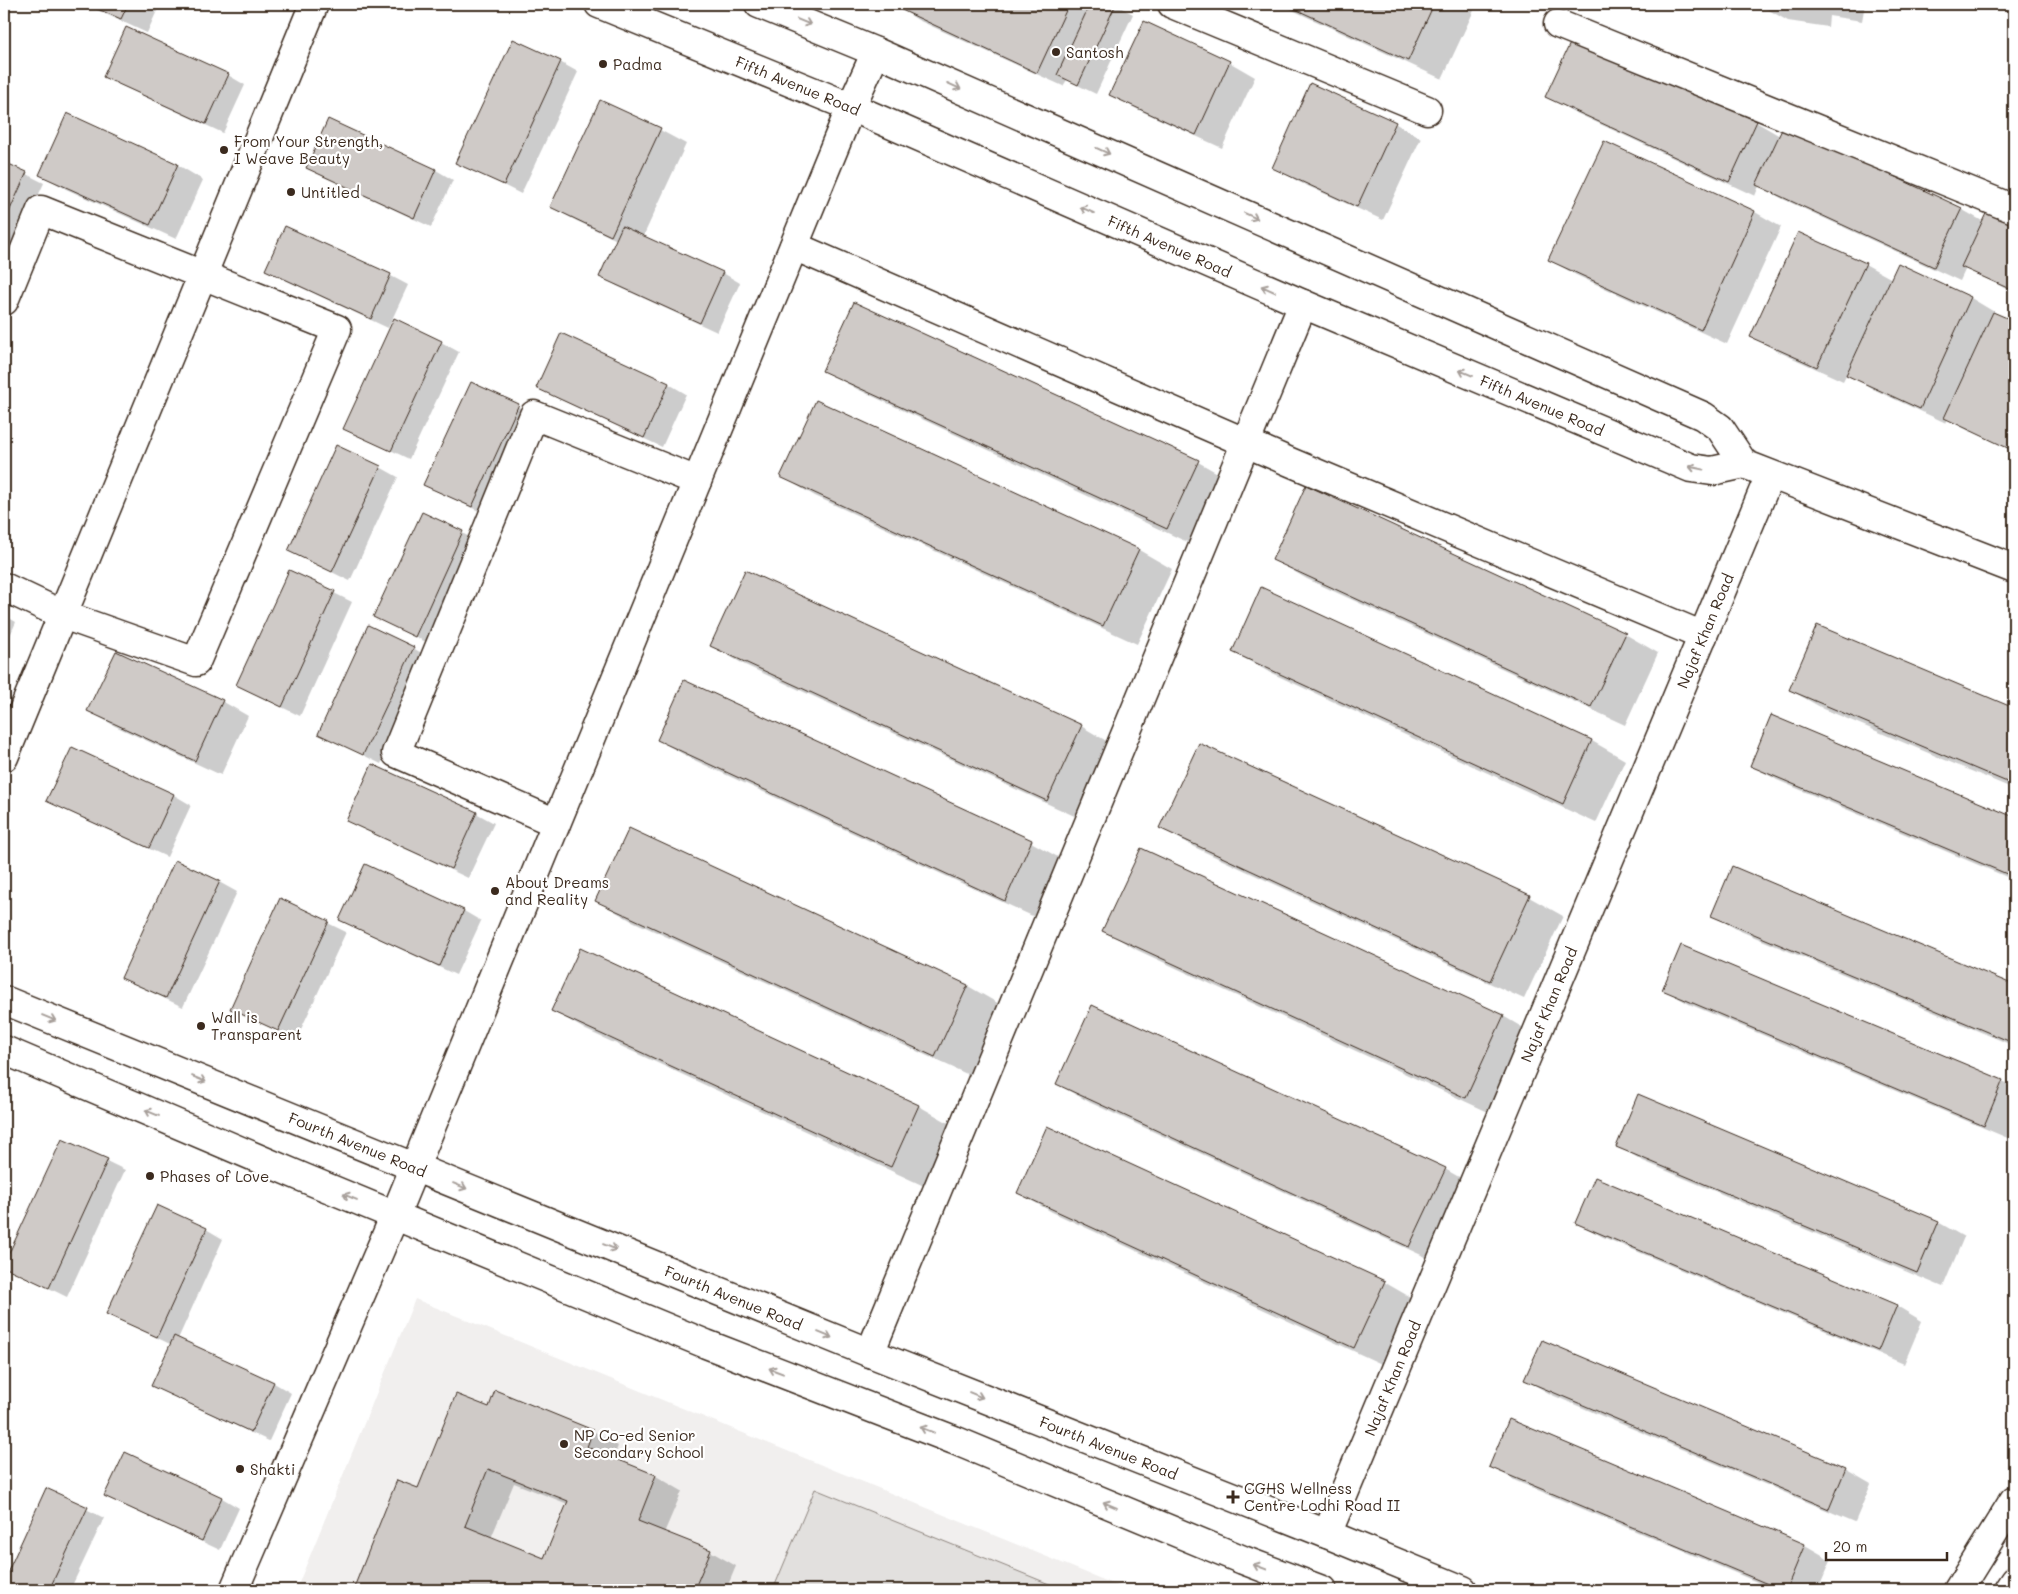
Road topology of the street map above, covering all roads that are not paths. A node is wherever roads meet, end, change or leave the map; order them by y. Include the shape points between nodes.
1 (314, 4) edge
2 (599, 4) edge
3 (759, 4) edge
4 (1172, 4) edge
5 (1558, 24) dead end
6 (876, 52) junction
7 (851, 107) junction
8 (1427, 110) dead end
9 (2014, 209) edge
10 (794, 246) junction
11 (203, 274) junction
12 (4, 301) edge
13 (1303, 304) junction
14 (1246, 442) junction
15 (1744, 464) junction
16 (1770, 475) junction
17 (697, 481) junction
18 (2014, 569) edge
19 (4, 587) edge
20 (63, 615) junction
21 (1703, 636) junction
22 (4, 757) edge
23 (556, 823) junction
24 (4, 1000) edge
25 (4, 1050) edge
26 (415, 1167) junction
27 (395, 1215) junction
28 (870, 1353) junction
29 (2014, 1500) edge
30 (1327, 1534) junction
31 (2014, 1581) edge
32 (1313, 1589) edge
33 (234, 1590) edge
34 (1463, 1590) edge
35 (1958, 1590) edge
36 (2008, 1590) edge

1 - 11 main road
2 - 7 main road, Fifth Avenue Road
3 -> 6 main road
4 - 8 main road
5 - 9 main road
6 - 7 main road
6 -> 15 main road via 1703,416 1720,428
7 - 10 main road
13 -> 7 main road, Fifth Avenue Road
10 - 14 main road
10 - 17 main road
11 - 12 main road via 41,210
11 - 20 main road
11 - 20 main road via 337,329 196,662
13 - 14 main road
15 -> 13 main road, Fifth Avenue Road via 1712,471 1691,468
14 - 21 main road
14 - 28 main road
15 - 16 main road
16 - 18 main road
16 - 21 main road, Najaf Khan Road
17 - 23 main road
17 - 23 main road via 534,415 530,424 396,752
19 - 20 main road
20 - 22 main road
21 - 30 main road, Najaf Khan Road
23 - 26 main road
24 -> 26 main road, Fourth Avenue Road
27 -> 25 main road
26 - 27 main road
26 -> 28 main road, Fourth Avenue Road
32 -> 27 main road via 954,1440 706,1344
27 - 33 main road
28 -> 30 main road, Fourth Avenue Road
29 - 35 main road
30 - 34 main road, Fourth Avenue Road
31 - 36 main road

